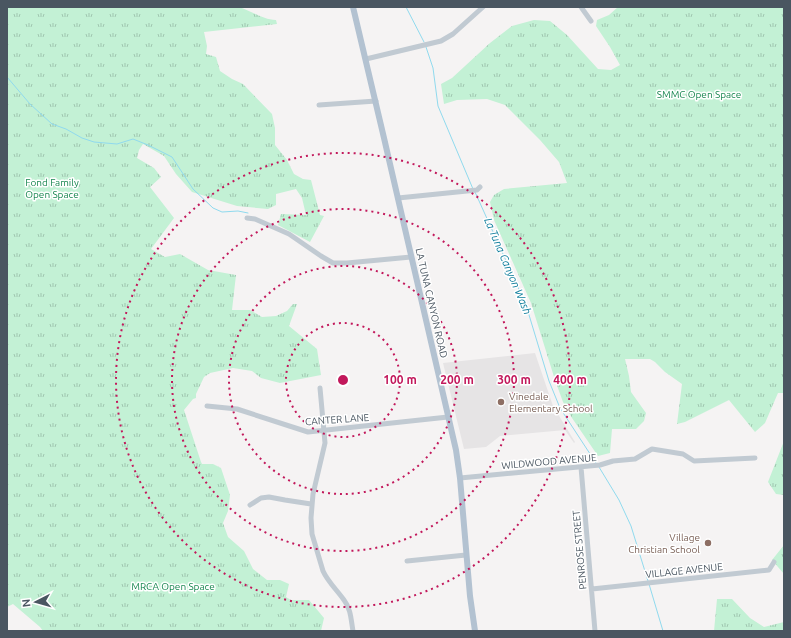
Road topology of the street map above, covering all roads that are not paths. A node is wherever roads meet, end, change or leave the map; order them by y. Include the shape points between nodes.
1 (353, 7) edge
2 (484, 7) edge
3 (582, 7) edge
4 (591, 21) dead end
5 (366, 59) junction
6 (376, 101) junction
7 (319, 105) dead end
8 (476, 189) dead end
9 (398, 198) junction
10 (247, 218) dead end
11 (411, 257) junction
12 (320, 388) dead end
13 (207, 406) dead end
14 (448, 417) junction
15 (324, 430) junction
16 (755, 458) dead end
17 (581, 467) junction
18 (460, 478) junction
19 (311, 504) junction
20 (250, 505) dead end
21 (466, 555) junction
22 (407, 561) dead end
23 (774, 562) dead end
24 (592, 589) junction
25 (353, 631) edge
26 (475, 631) edge
27 (595, 631) edge

1 - 5 main road, LA TUNA CANYON ROAD
2 - 5 street via 447,38
3 - 4 street
5 - 6 main road, LA TUNA CANYON ROAD
6 - 7 street
6 - 9 main road, LA TUNA CANYON ROAD
8 - 9 street
9 - 11 main road, LA TUNA CANYON ROAD
10 - 11 street via 289,234 333,263
11 - 14 main road, LA TUNA CANYON ROAD
12 - 15 street
13 - 15 street, CANTER LANE via 237,409 304,431
14 - 15 street, CANTER LANE
14 - 18 main road, LA TUNA CANYON ROAD
15 - 19 street via 325,443
16 - 17 street, WILDWOOD AVENUE via 694,461 683,454 652,449 635,459
17 - 18 street, WILDWOOD AVENUE
17 - 24 street, PENROSE STREET
18 - 21 main road, LA TUNA CANYON ROAD
19 - 20 street via 269,497 261,498
19 - 25 street via 312,534 320,565 326,578 346,604
21 - 22 street
21 - 26 main road, LA TUNA CANYON ROAD
23 - 24 street, VILLAGE AVENUE via 769,570
24 - 27 street, PENROSE STREET

